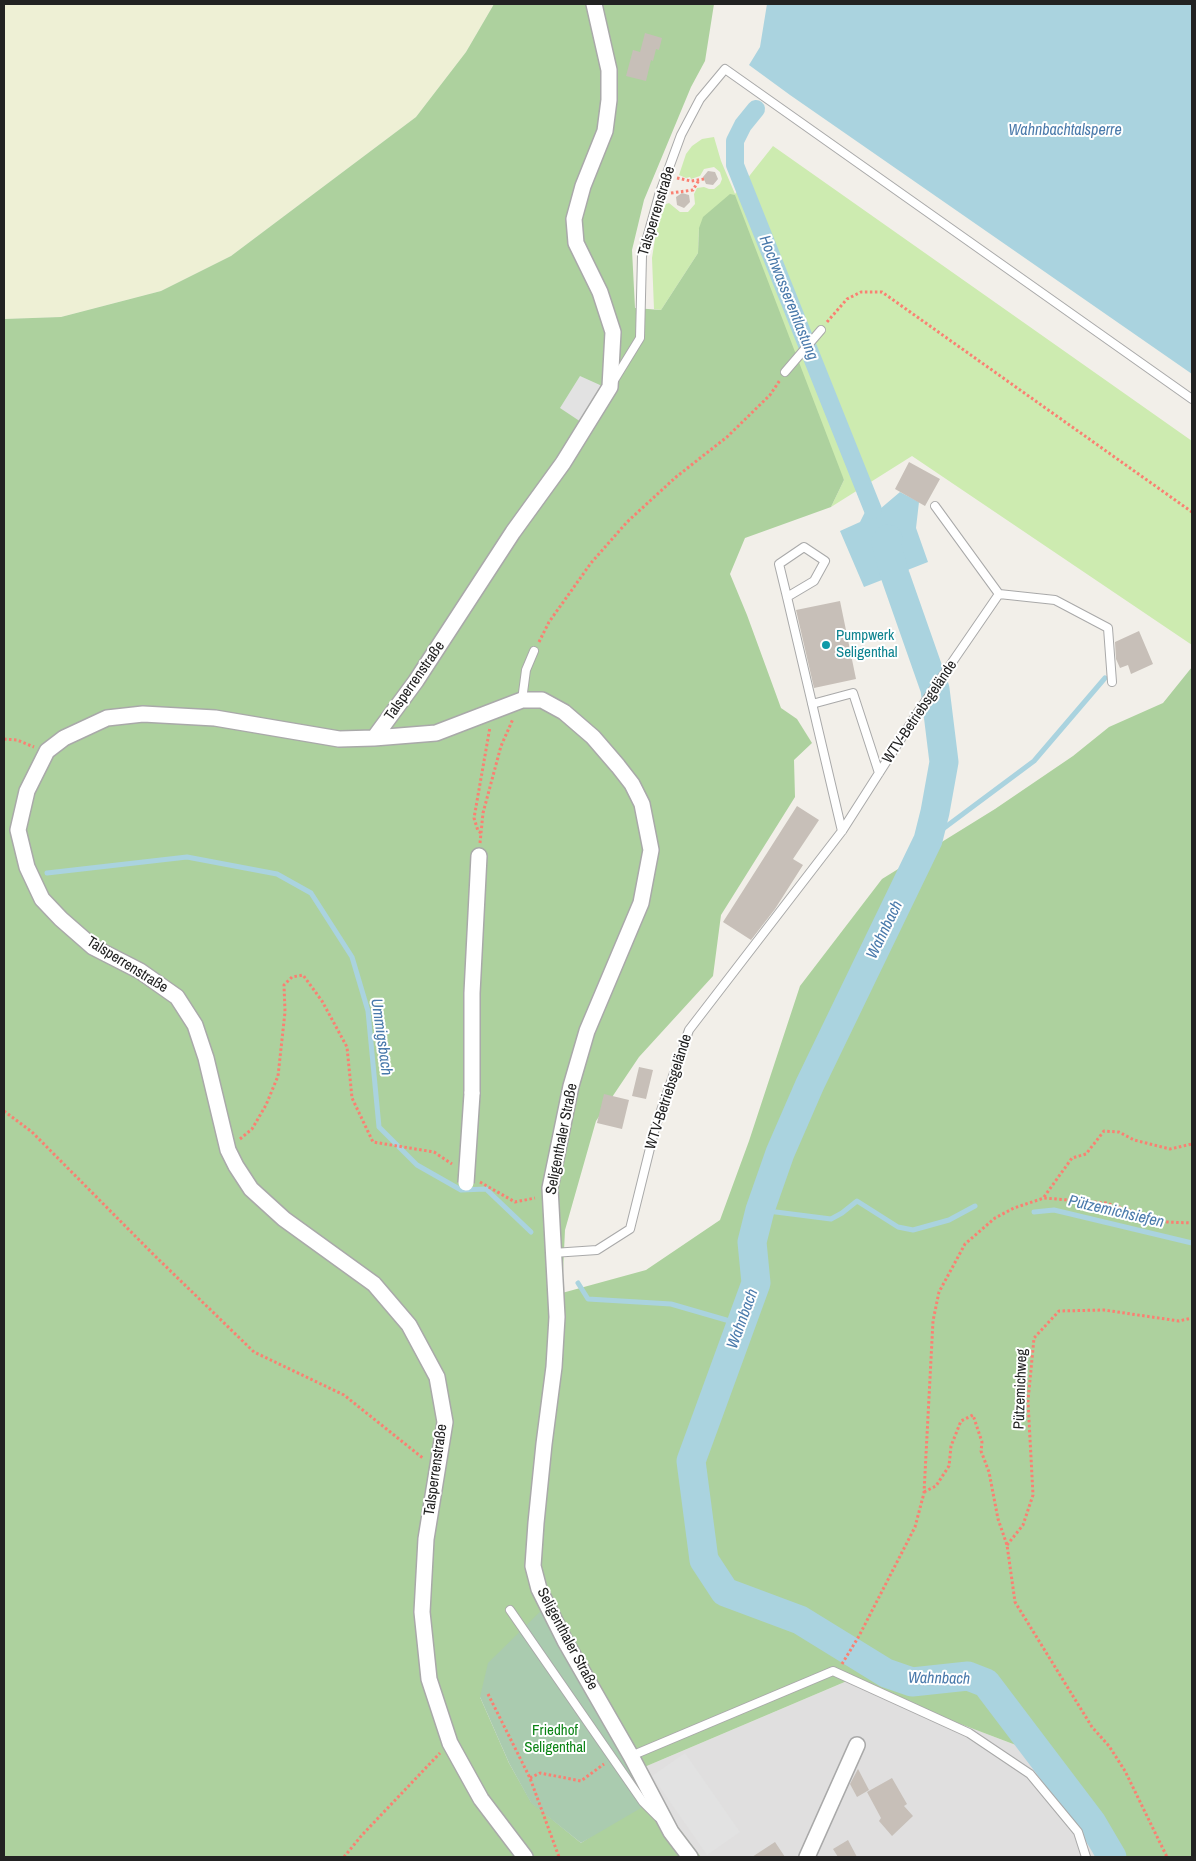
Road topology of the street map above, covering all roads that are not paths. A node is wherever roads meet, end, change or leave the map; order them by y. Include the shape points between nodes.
1 (594, 4) edge
2 (821, 330) road end
3 (785, 372) road end
4 (610, 387) junction
5 (1192, 399) edge
6 (935, 506) dead end
7 (1000, 594) junction
8 (787, 597) junction
9 (534, 651) road end
10 (1112, 682) dead end
11 (522, 700) junction
12 (812, 704) junction
13 (374, 738) junction
14 (879, 773) junction
15 (842, 831) junction
16 (478, 856) road end
17 (470, 1180) road end
18 (554, 1253) junction
19 (510, 1610) dead end
20 (857, 1745) dead end
21 (631, 1756) junction
22 (671, 1832) junction
23 (525, 1857) edge
24 (690, 1857) edge
25 (808, 1857) edge
26 (1086, 1857) edge

1 - 4 street via 610,70 609,100 605,131 574,219 576,243 600,292 612,332
2 - 3 lane
4 - 5 lane, Talsperrenstraße via 640,338 642,256 660,193 700,99 725,69
4 - 13 street, Talsperrenstraße via 563,463
6 - 7 lane
7 - 10 lane via 1055,600 1108,628
7 - 14 lane, WTV-Betriebsgelände
8 - 8 lane via 779,564 804,547 825,561 814,581
8 - 12 lane
9 - 11 lane via 526,670
11 - 13 street, Seligenthaler Straße via 436,733
11 - 18 street, Seligenthaler Straße via 542,700 564,712 593,737 618,766 642,804 651,850 641,903 587,1031 572,1086 550,1188
12 - 14 lane via 853,693
12 - 15 lane
13 - 23 street, Talsperrenstraße via 339,739 215,718 143,714 107,718 64,738 47,751 27,791 18,830 34,883 42,899 61,919 93,947 140,971 177,997 195,1026 206,1058 228,1150 251,1189 284,1219 374,1284 409,1325 436,1377 445,1422 426,1540 422,1612 429,1679 450,1743 481,1799
14 - 15 lane, WTV-Betriebsgelände
15 - 18 lane, WTV-Betriebsgelände via 689,1030 655,1128 630,1230 597,1250
16 - 17 street, bridge via 472,993
18 - 21 street, Seligenthaler Straße via 557,1317 554,1367 536,1513 533,1566 539,1589 565,1641
19 - 22 lane via 644,1802
20 - 25 street
21 - 22 street, Seligenthaler Straße
21 - 26 lane via 834,1670 969,1733 1030,1774 1078,1832
22 - 24 street, Seligenthaler Straße

